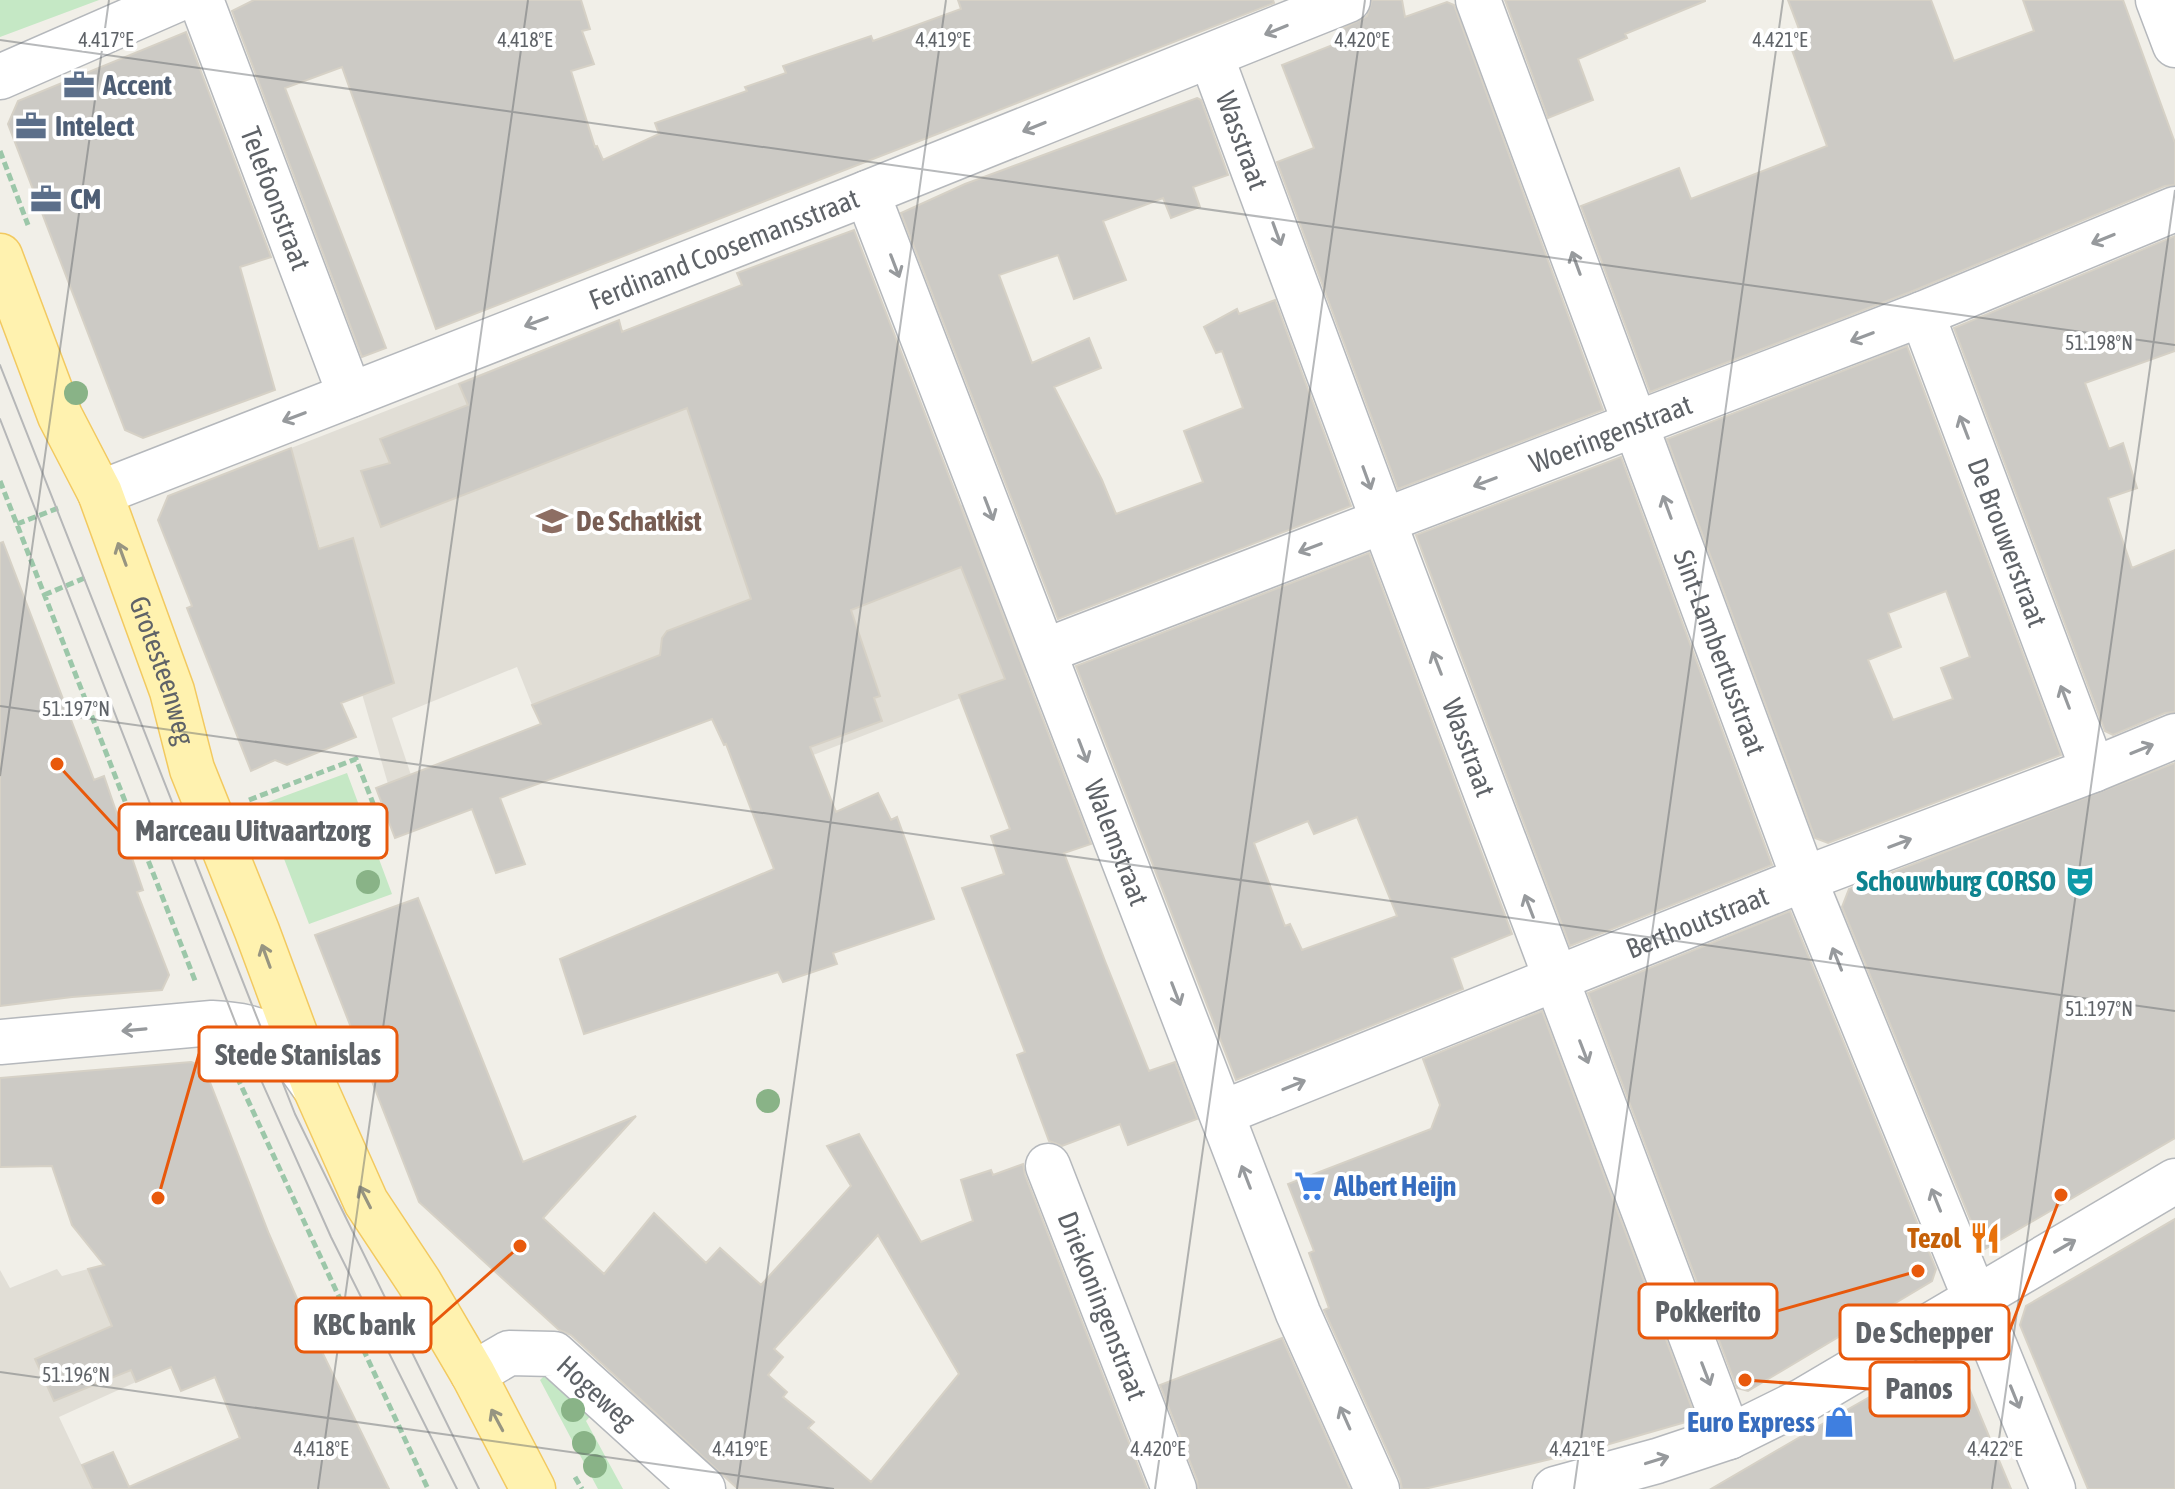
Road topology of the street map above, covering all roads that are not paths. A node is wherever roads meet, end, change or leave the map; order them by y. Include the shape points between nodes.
1 (176, 0) edge
2 (201, 0) edge
3 (1348, 0) edge
4 (1478, 0) edge
5 (2158, 0) edge
6 (2175, 45) edge
7 (1211, 56) junction
8 (0, 77) edge
9 (867, 193) junction
10 (2175, 209) edge
11 (0, 256) edge
12 (1922, 314) junction
13 (350, 395) junction
14 (1636, 424) junction
15 (100, 493) junction
16 (1383, 520) junction
17 (1045, 651) junction
18 (2175, 736) edge
19 (2093, 770) junction
20 (1804, 879) junction
21 (1557, 979) junction
22 (0, 1042) edge
23 (316, 1090) junction
24 (1222, 1113) junction
25 (1048, 1166) dead end
26 (2175, 1181) edge
27 (1977, 1298) junction
28 (473, 1374) junction
29 (1729, 1437) junction
30 (533, 1489) edge
31 (703, 1489) edge
32 (1174, 1489) edge
33 (1377, 1489) edge
34 (1555, 1489) edge
35 (2053, 1489) edge

1 - 8 street
2 - 13 street, Telefoonstraat
3 -> 7 street, Ferdinand Coosemansstraat
14 -> 4 street, Sint-Lambertusstraat
5 - 6 street
7 -> 9 street, Ferdinand Coosemansstraat
7 -> 16 street, Wasstraat
9 -> 13 street, Ferdinand Coosemansstraat
9 -> 17 street, Walemstraat
10 -> 12 street, Woeringenstraat
11 - 15 main road, Grotesteenweg via 60,416
12 -> 14 street, Woeringenstraat
19 -> 12 street, De Brouwerstraat
13 -> 15 street, Ferdinand Coosemansstraat
14 -> 16 street, Woeringenstraat
20 -> 14 street, Sint-Lambertusstraat
23 -> 15 main road, Grotesteenweg via 192,769 172,691
16 -> 17 street, Woeringenstraat
21 -> 16 street, Wasstraat
17 -> 24 street, Walemstraat
19 -> 18 street, Berthoutstraat
20 -> 19 street, Berthoutstraat
20 - 21 street, Berthoutstraat
27 -> 20 street, Sint-Lambertusstraat
24 -> 21 street, Berthoutstraat
21 -> 29 street, Wasstraat
23 -> 22 street, Grotesteenweg via 288,1050 260,1029 236,1024
28 -> 23 main road, Grotesteenweg via 366,1202
33 -> 24 street, Walemstraat via 1298,1313
25 - 32 street, Driekoningenstraat
27 -> 26 street
27 - 29 street via 1804,1400
27 -> 35 street, Sint-Lambertusstraat
30 -> 28 main road, Grotesteenweg
28 - 31 street, Hogeweg via 509,1353 554,1354
34 -> 29 street

